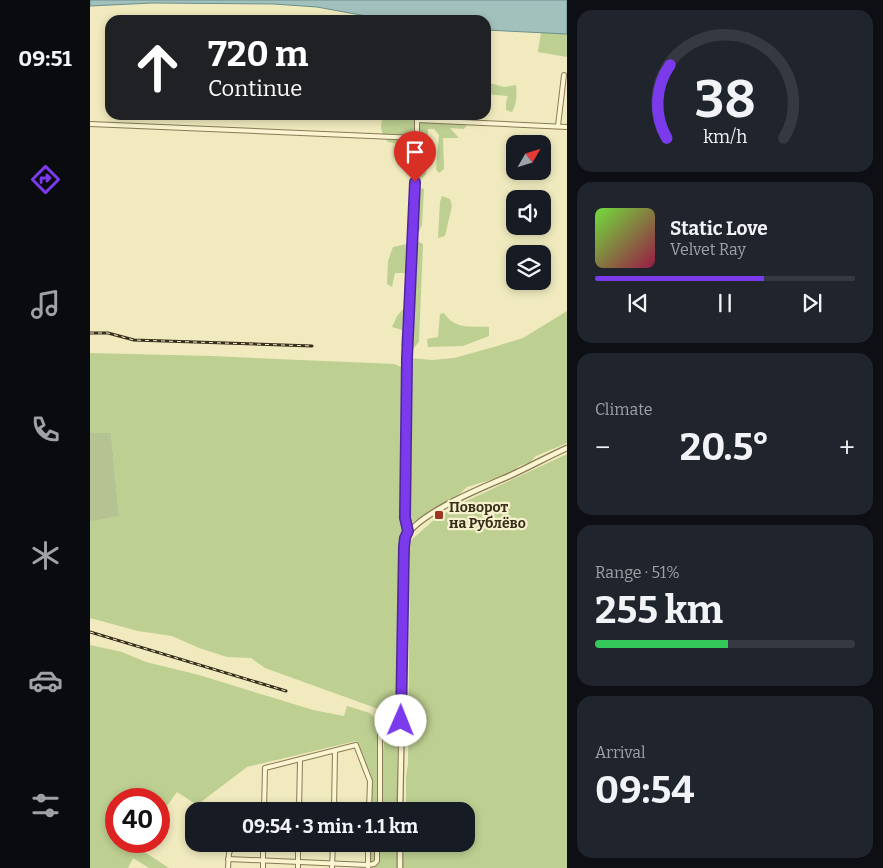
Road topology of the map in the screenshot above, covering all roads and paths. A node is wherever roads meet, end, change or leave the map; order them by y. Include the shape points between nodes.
1 (564, 75) dead end
2 (90, 124) edge
3 (558, 126) junction
4 (567, 127) edge
5 (416, 138) junction
6 (567, 448) edge
7 (408, 531) junction
8 (401, 721) junction
9 (335, 751) junction
10 (300, 760) junction
11 (264, 802) edge
12 (299, 802) edge
13 (334, 802) edge
14 (369, 802) edge
15 (380, 802) edge
16 (400, 802) edge
17 (231, 852) edge
18 (263, 852) edge
19 (298, 852) edge
20 (333, 852) edge
21 (368, 852) edge
22 (377, 852) edge
23 (400, 852) edge
24 (228, 858) junction
25 (263, 860) junction
26 (298, 862) junction
27 (332, 866) edge
28 (368, 866) edge
29 (228, 868) edge
30 (263, 868) edge
31 (298, 868) edge
32 (400, 868) edge

1 - 3 street
2 - 5 street
3 - 4 street
3 - 5 street via 417,120
5 - 7 street via 407,358 405,518
6 - 7 street via 474,491 418,522
7 - 8 street via 404,547
8 - 15 street via 393,720 380,735
8 - 16 street
9 - 10 street
9 - 13 street
9 - 14 street via 357,746 370,781
10 - 11 street via 265,768
10 - 12 street
17 - 24 street
18 - 25 street
19 - 26 street
20 - 27 street
21 - 28 street
22 - 28 street via 377,861
23 - 32 street
24 - 25 street
24 - 29 street
25 - 26 street
25 - 30 street
26 - 27 street
26 - 31 street
27 - 28 street

